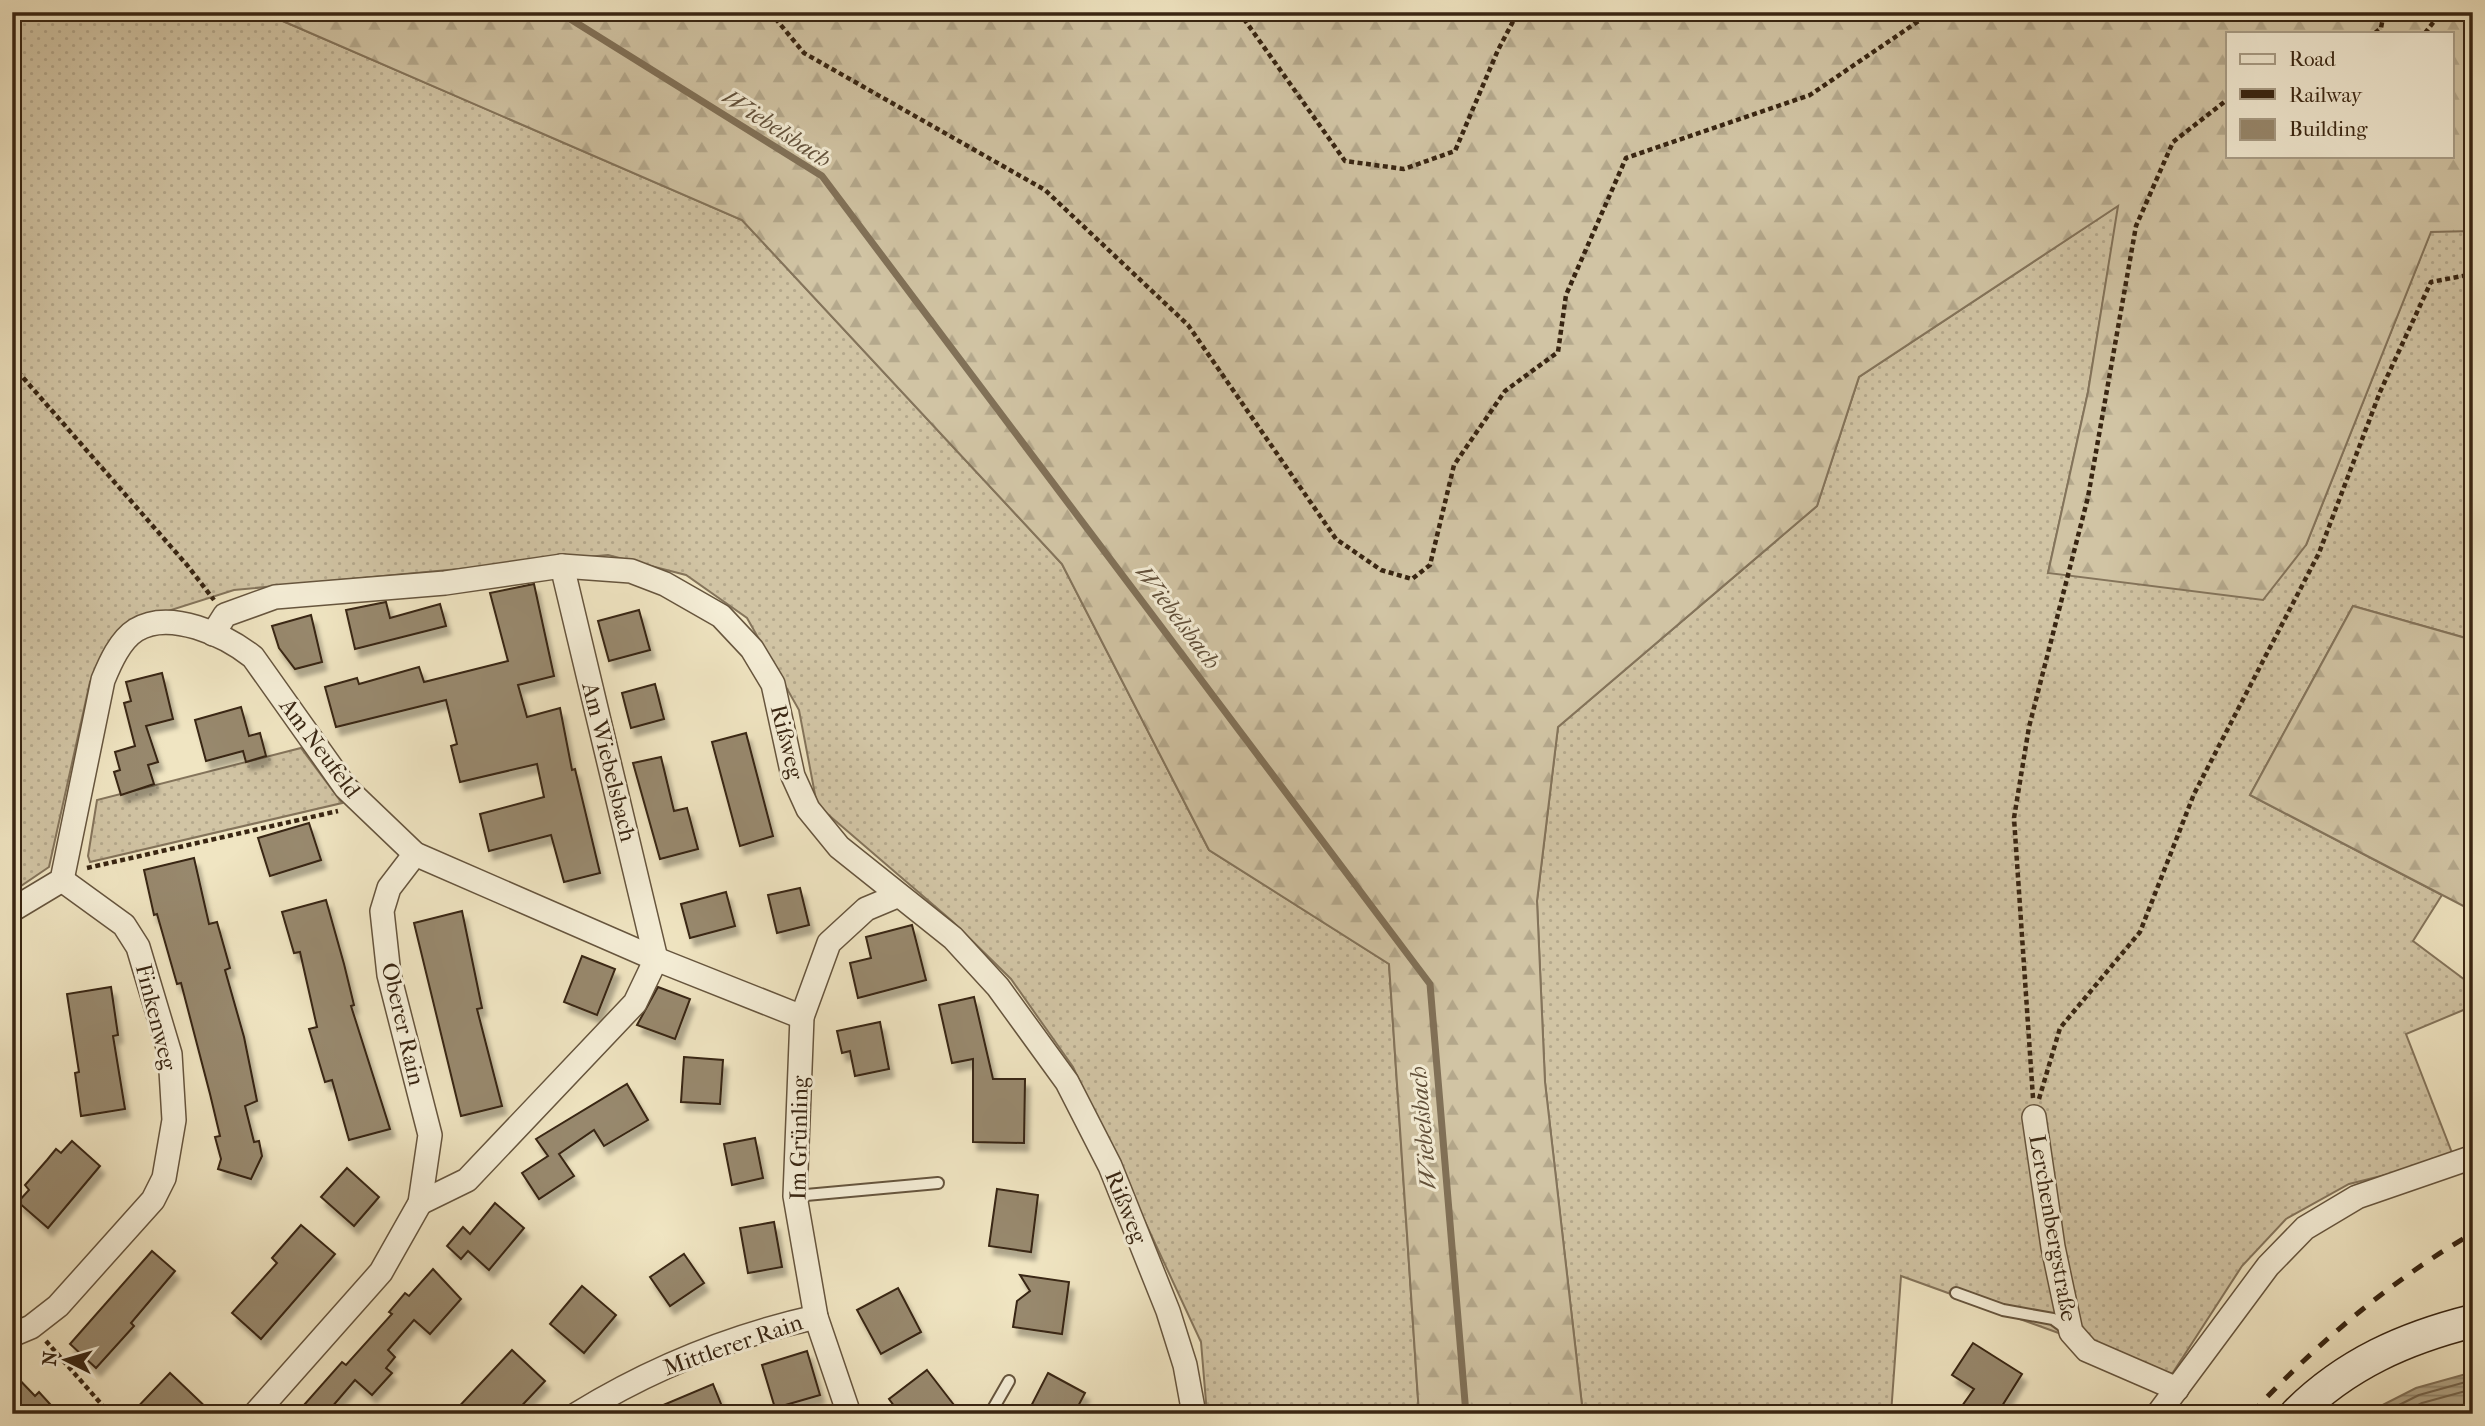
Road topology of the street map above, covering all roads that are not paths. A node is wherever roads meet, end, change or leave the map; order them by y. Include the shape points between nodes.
1 (562, 566) junction
2 (219, 624) junction
3 (415, 854) junction
4 (62, 877) junction
5 (897, 896) junction
6 (12, 910) edge
7 (656, 958) junction
8 (802, 1017) junction
9 (2034, 1117) road end
10 (2473, 1157) edge
11 (938, 1183) dead end
12 (795, 1196) junction
13 (420, 1203) junction
14 (1956, 1293) dead end
15 (816, 1317) junction
16 (2473, 1321) edge
17 (2071, 1332) junction
18 (12, 1335) edge
19 (1009, 1381) dead end
20 (2177, 1389) junction
21 (255, 1414) edge
22 (577, 1414) edge
23 (849, 1414) edge
24 (990, 1414) edge
25 (1194, 1414) edge
26 (2158, 1414) edge
27 (2296, 1414) edge

1 - 2 street, Rißweg via 445,583 275,597
1 - 5 street, Rißweg via 631,570 721,616 752,649 774,684 793,776 808,809 839,847
1 - 7 street, Am Wiebelsbach
2 - 3 street, Am Neufeld via 253,657 346,788
2 - 4 street, Am Neufeld via 154,623 134,631 111,660
3 - 7 street, Am Neufeld
3 - 13 street, Oberer Rain via 389,888 382,911 389,975 430,1135
4 - 6 street
4 - 18 street, Finkenweg via 124,925 138,947 170,1054 174,1120 164,1178 153,1200 58,1306
5 - 8 street, Im Grünling via 866,909 829,943
5 - 25 street, Rißweg via 953,938 998,987 1067,1082 1110,1166 1168,1311
7 - 8 street, Am Neufeld
7 - 13 street via 635,1003 467,1180
8 - 12 street, Im Grünling
9 - 17 street, Lerchenbergstraße
10 - 20 street via 2357,1197 2305,1228 2268,1266
11 - 12 lane
12 - 15 street, Im Grünling
13 - 21 street, Oberer Rain via 381,1272
14 - 17 lane via 2003,1310 2053,1319
15 - 22 street, Mittlerer Rain via 710,1348 620,1388
15 - 23 street, Im Grünling
16 - 27 street via 2385,1350 2318,1392
17 - 20 street, Lerchenbergstraße via 2087,1350
19 - 24 lane
20 - 26 street

